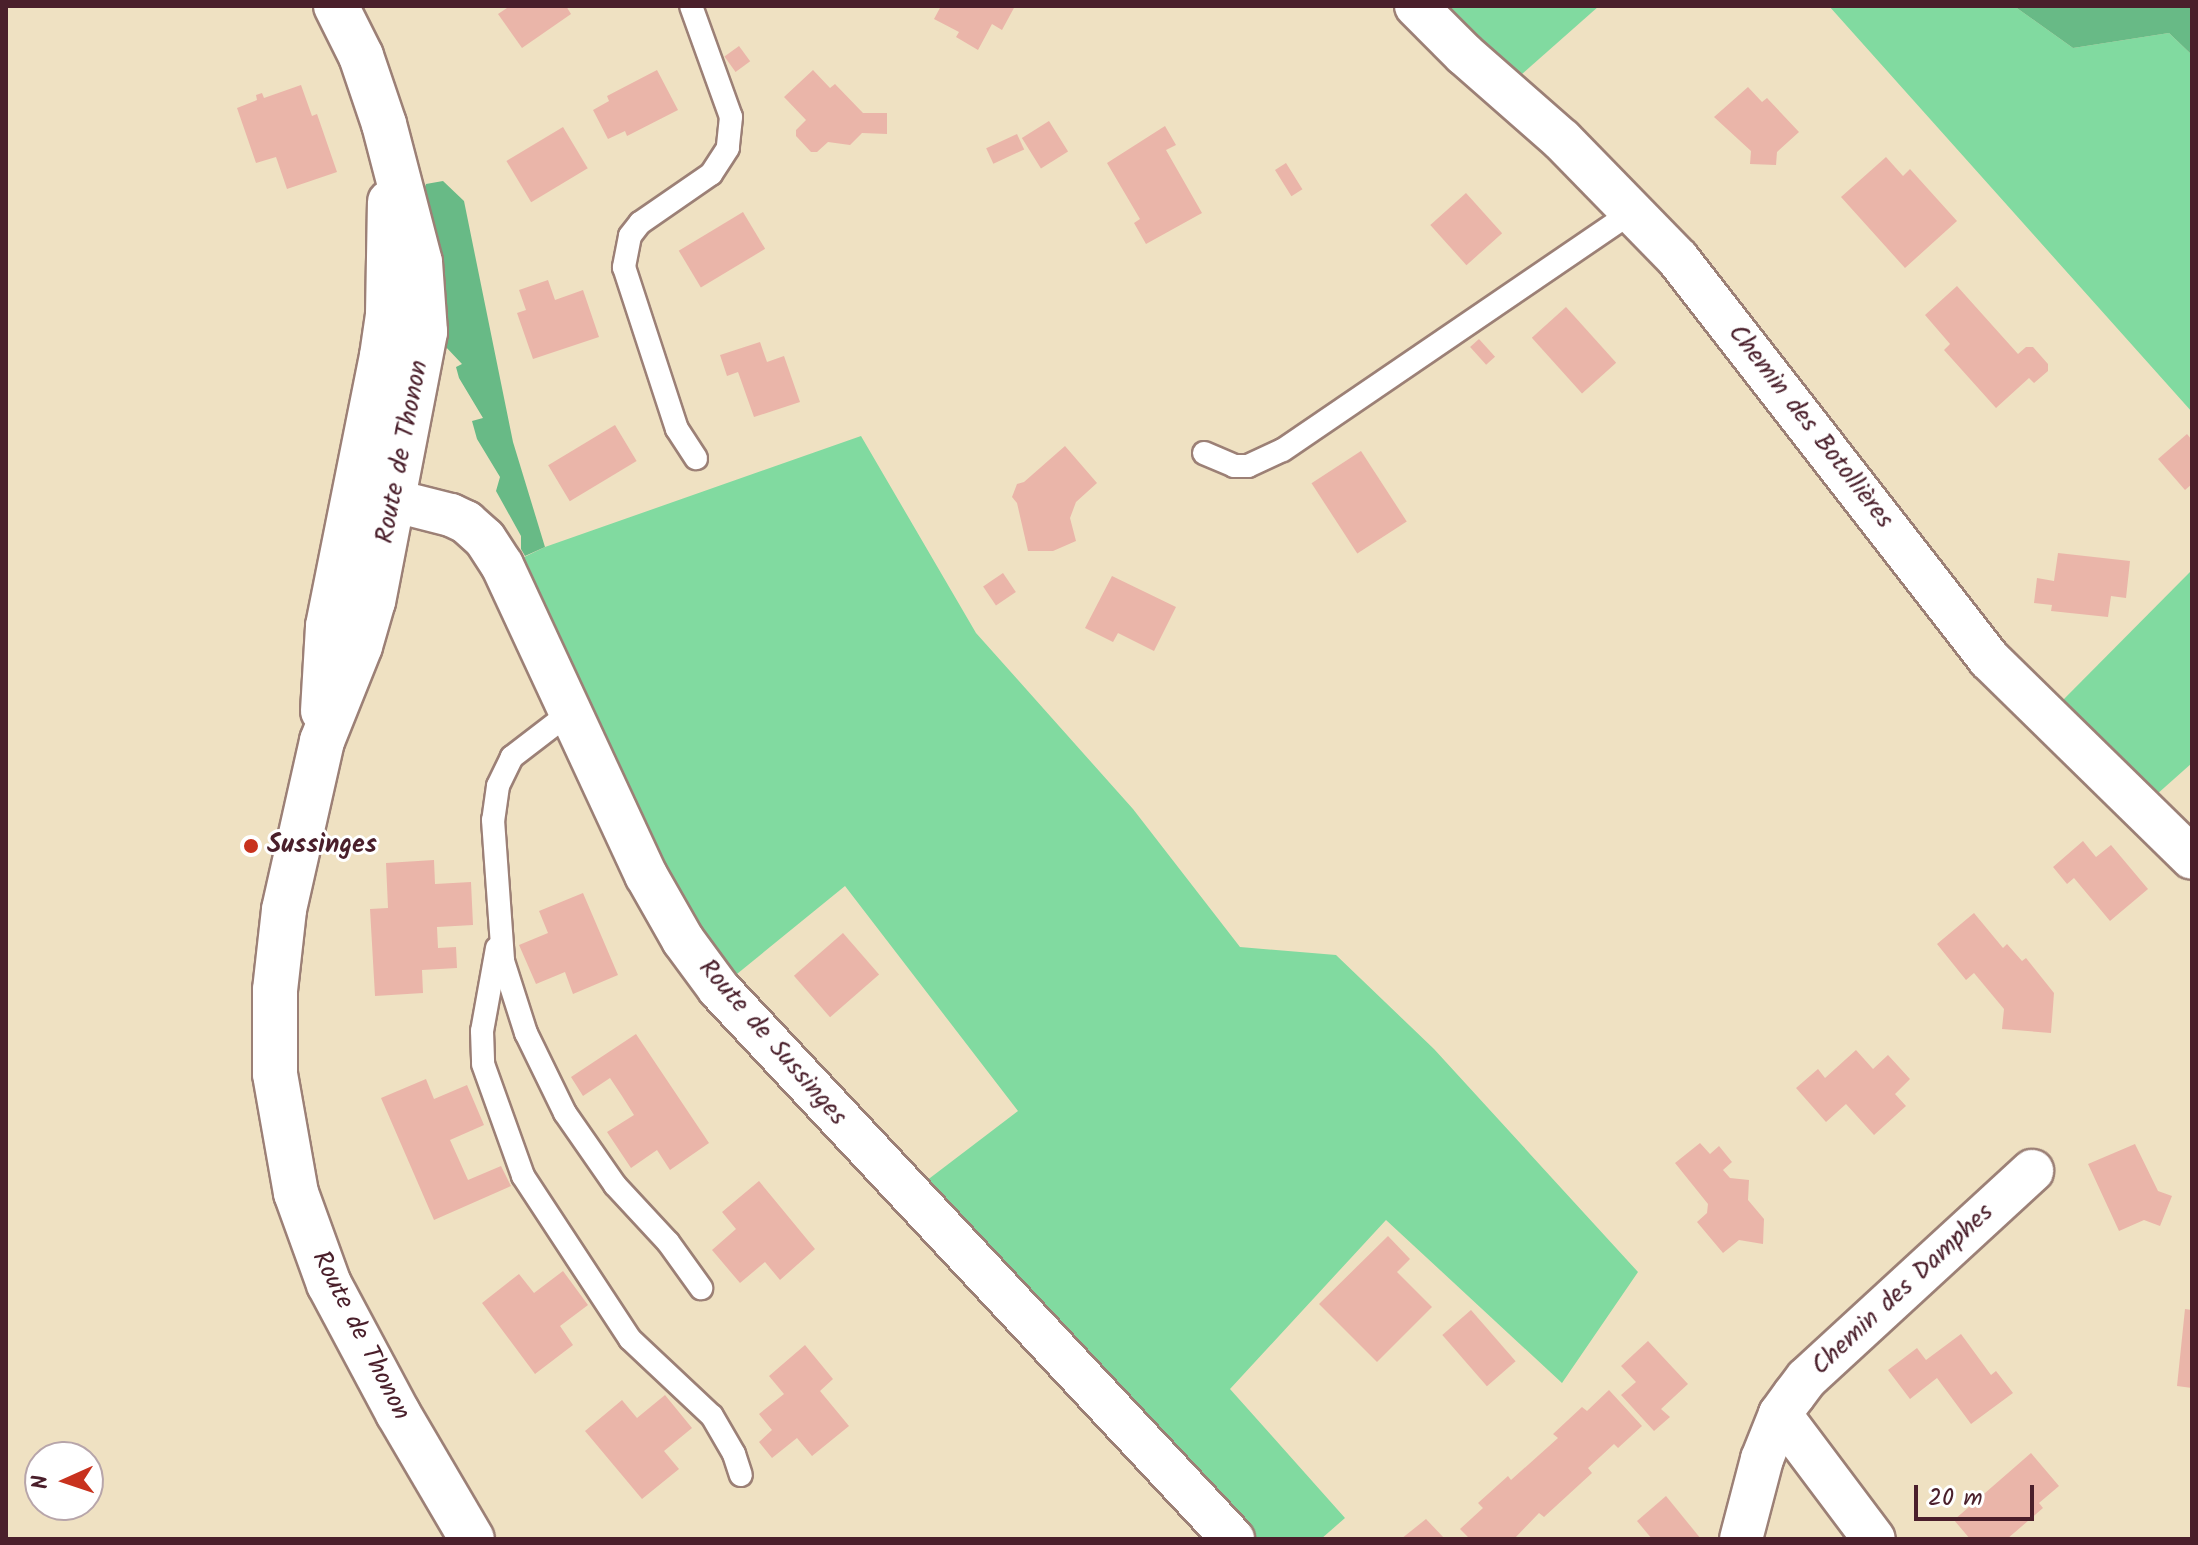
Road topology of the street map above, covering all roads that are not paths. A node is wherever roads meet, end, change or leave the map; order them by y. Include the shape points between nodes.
1 (336, 6) edge
2 (691, 6) edge
3 (1416, 6) edge
4 (1633, 211) junction
5 (1204, 453) dead end
6 (696, 458) dead end
7 (374, 495) junction
8 (568, 714) junction
9 (2192, 858) edge
10 (499, 935) junction
11 (2032, 1171) dead end
12 (701, 1288) dead end
13 (1780, 1414) junction
14 (741, 1475) dead end
15 (472, 1539) edge
16 (1233, 1539) edge
17 (1741, 1539) edge
18 (1874, 1539) edge

1 - 7 main road, Route de Thonon via 375,95 417,247 426,305 424,349
2 - 6 lane via 731,117 728,148 711,174 640,223 630,236 624,267 677,429
3 - 4 street, Chemin des Botollières
4 - 5 lane via 1283,450 1248,466
4 - 9 street, Chemin des Botollières via 1719,309 1989,659
7 - 8 street, Route de Sussinges via 451,515 485,539 502,565
7 - 15 main road, Route de Thonon via 367,625 322,741 284,910 274,1043 283,1133 305,1225 356,1340
8 - 10 lane via 512,757 498,786 493,820
8 - 16 street, Route de Sussinges via 653,888 719,989
10 - 12 lane via 522,1022 565,1113 615,1185 668,1242
10 - 14 lane via 482,1055 523,1176 630,1339 712,1416
11 - 13 street, Chemin des Damphes via 1807,1378
13 - 17 street, Chemin des Damphes
13 - 18 street

